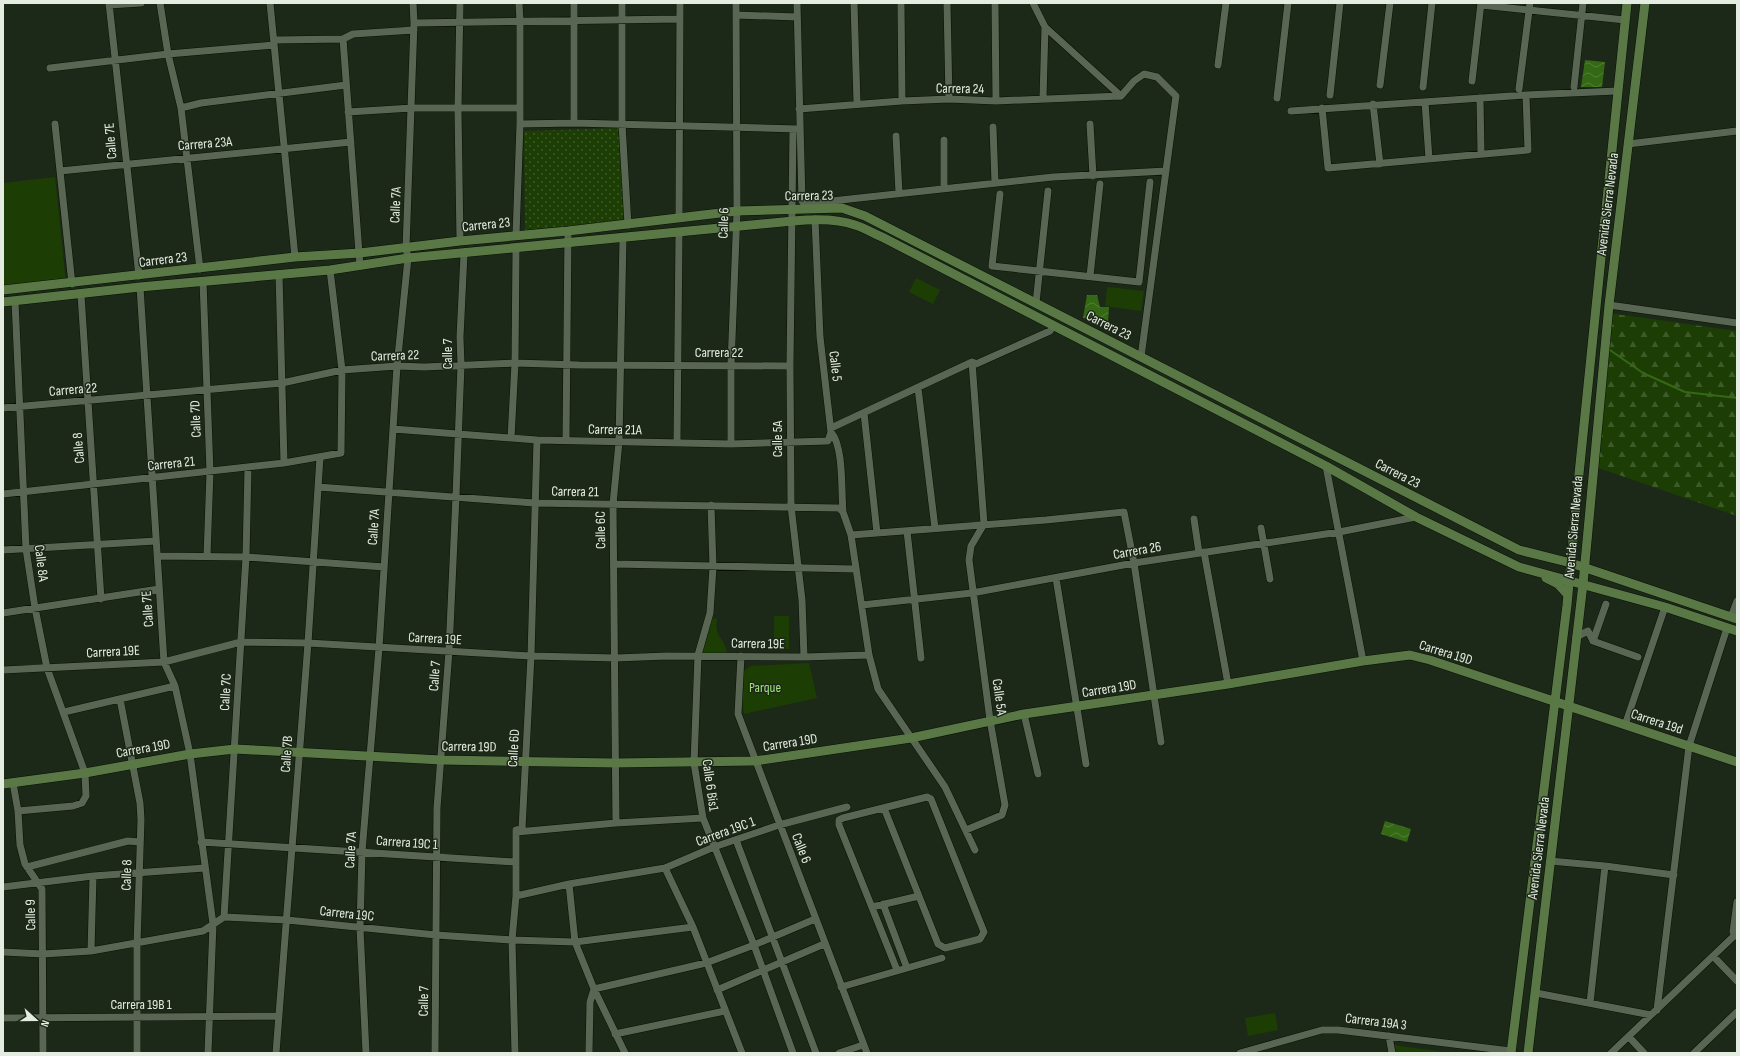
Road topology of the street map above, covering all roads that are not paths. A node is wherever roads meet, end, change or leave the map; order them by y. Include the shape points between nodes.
1 (141, 3) edge
2 (160, 3) edge
3 (270, 3) edge
4 (413, 3) edge
5 (460, 3) edge
6 (519, 3) edge
7 (574, 3) edge
8 (622, 3) edge
9 (680, 3) edge
10 (736, 3) edge
11 (796, 3) edge
12 (854, 3) edge
13 (901, 3) edge
14 (947, 3) edge
15 (995, 3) edge
16 (1033, 3) edge
17 (1226, 3) edge
18 (1288, 3) edge
19 (1340, 3) edge
20 (1390, 3) edge
21 (1432, 3) edge
22 (1583, 3) edge
23 (1627, 3) edge
24 (1645, 3) edge
25 (109, 4) edge
26 (1481, 4) edge
27 (1529, 6) edge
28 (736, 15) junction
29 (1582, 15) junction
30 (797, 17) junction
31 (680, 19) junction
32 (574, 20) junction
33 (1625, 20) junction
34 (520, 21) junction
35 (622, 21) junction
36 (460, 22) junction
37 (414, 27) junction
38 (1045, 27) junction
39 (343, 39) junction
40 (274, 42) junction
41 (168, 54) junction
42 (116, 60) junction
43 (1218, 65) dead end
44 (50, 68) dead end
45 (1472, 81) dead end
46 (346, 85) junction
47 (1380, 85) dead end
48 (1574, 86) dead end
49 (1422, 87) dead end
50 (1520, 89) dead end
51 (1617, 90) junction
52 (279, 93) junction
53 (1526, 94) junction
54 (1330, 95) dead end
55 (1121, 96) junction
56 (1043, 98) junction
57 (1277, 98) dead end
58 (1480, 98) junction
59 (949, 99) junction
60 (902, 101) junction
61 (996, 101) junction
62 (1425, 102) junction
63 (857, 103) junction
64 (1373, 104) junction
65 (181, 108) junction
66 (412, 108) junction
67 (520, 108) junction
68 (1322, 108) junction
69 (458, 109) junction
70 (799, 109) junction
71 (1291, 111) dead end
72 (348, 112) junction
73 (574, 123) junction
74 (55, 124) dead end
75 (520, 124) junction
76 (622, 124) junction
77 (1090, 124) dead end
78 (680, 126) junction
79 (737, 127) junction
80 (993, 127) dead end
81 (797, 129) junction
82 (1737, 131) edge
83 (896, 136) dead end
84 (944, 140) dead end
85 (351, 142) junction
86 (1628, 144) junction
87 (284, 150) junction
88 (1481, 154) junction
89 (187, 158) junction
90 (1429, 159) junction
91 (126, 163) junction
92 (1380, 164) junction
93 (60, 171) junction
94 (1166, 171) junction
95 (1093, 176) junction
96 (1150, 182) dead end
97 (995, 183) junction
98 (1100, 184) dead end
99 (944, 188) junction
100 (1048, 191) dead end
101 (899, 193) junction
102 (1000, 194) dead end
103 (856, 198) junction
104 (793, 209) junction
105 (737, 211) junction
106 (853, 212) junction
107 (679, 218) junction
108 (815, 219) junction
109 (793, 221) junction
110 (628, 225) junction
111 (736, 227) junction
112 (568, 231) junction
113 (679, 233) junction
114 (516, 235) junction
115 (623, 237) junction
116 (460, 241) junction
117 (568, 243) junction
118 (406, 248) junction
119 (516, 249) junction
120 (360, 253) junction
121 (464, 254) junction
122 (295, 257) junction
123 (408, 258) junction
124 (360, 266) junction
125 (200, 269) junction
126 (330, 270) junction
127 (1040, 271) junction
128 (279, 274) junction
129 (139, 276) junction
130 (1090, 276) junction
131 (203, 281) junction
132 (72, 284) junction
133 (140, 287) junction
134 (1006, 288) junction
135 (3, 290) edge
136 (81, 295) junction
137 (1000, 299) junction
138 (15, 301) junction
139 (3, 302) edge
140 (1036, 303) junction
141 (1609, 305) junction
142 (1737, 323) edge
143 (1053, 326) junction
144 (1141, 358) junction
145 (972, 362) junction
146 (515, 363) junction
147 (461, 365) junction
148 (568, 365) junction
149 (677, 365) junction
150 (731, 365) junction
151 (397, 366) junction
152 (621, 366) junction
153 (790, 366) junction
154 (342, 370) junction
155 (282, 383) junction
156 (918, 388) junction
157 (207, 390) junction
158 (146, 395) junction
159 (87, 400) junction
160 (19, 406) junction
161 (3, 408) edge
162 (864, 413) junction
163 (393, 428) junction
164 (831, 430) junction
165 (458, 434) junction
166 (511, 438) junction
167 (537, 440) junction
168 (566, 440) junction
169 (619, 442) junction
170 (676, 443) junction
171 (790, 443) junction
172 (731, 444) junction
173 (320, 457) junction
174 (284, 464) junction
175 (1326, 466) junction
176 (248, 468) junction
177 (210, 472) junction
178 (152, 478) junction
179 (94, 485) junction
180 (318, 487) junction
181 (24, 493) junction
182 (388, 493) junction
183 (3, 494) edge
184 (456, 496) junction
185 (534, 503) junction
186 (613, 504) junction
187 (711, 506) junction
188 (791, 506) junction
189 (843, 512) junction
190 (1416, 517) junction
191 (1194, 519) dead end
192 (984, 524) junction
193 (935, 528) junction
194 (1261, 528) dead end
195 (907, 531) junction
196 (1339, 532) junction
197 (877, 533) junction
198 (851, 536) junction
199 (156, 541) junction
200 (1265, 543) junction
201 (98, 545) junction
202 (26, 549) junction
203 (3, 550) edge
204 (1202, 552) junction
205 (157, 556) junction
206 (207, 556) junction
207 (246, 557) junction
208 (314, 562) junction
209 (1134, 563) junction
210 (1571, 563) junction
211 (614, 564) junction
212 (384, 567) junction
213 (713, 567) junction
214 (1519, 567) junction
215 (798, 568) junction
216 (1585, 568) junction
217 (855, 569) junction
218 (1056, 578) junction
219 (1270, 579) dead end
220 (1569, 580) junction
221 (1583, 584) junction
222 (159, 589) junction
223 (972, 593) junction
224 (1568, 594) junction
225 (915, 598) junction
226 (101, 599) junction
227 (1737, 601) edge
228 (1606, 604) dead end
229 (862, 605) junction
230 (1665, 607) junction
231 (35, 608) junction
232 (3, 613) edge
233 (1734, 618) edge
234 (1727, 628) junction
235 (1737, 632) edge
236 (1576, 636) junction
237 (1593, 641) junction
238 (241, 642) junction
239 (308, 643) junction
240 (379, 648) junction
241 (449, 651) junction
242 (698, 655) junction
243 (869, 655) junction
244 (531, 656) junction
245 (741, 656) junction
246 (804, 657) junction
247 (1638, 657) dead end
248 (616, 658) junction
249 (921, 658) dead end
250 (1362, 661) junction
251 (164, 662) junction
252 (47, 668) junction
253 (3, 670) edge
254 (1228, 684) junction
255 (175, 686) junction
256 (1154, 695) junction
257 (120, 699) junction
258 (1555, 701) junction
259 (1569, 706) junction
260 (1077, 707) junction
261 (64, 712) junction
262 (1024, 714) junction
263 (990, 720) junction
264 (1625, 725) junction
265 (911, 738) junction
266 (1161, 742) dead end
267 (1689, 746) junction
268 (235, 749) junction
269 (299, 753) junction
270 (190, 754) junction
271 (369, 756) junction
272 (441, 760) junction
273 (526, 761) junction
274 (755, 761) junction
275 (1737, 762) edge
276 (614, 763) junction
277 (694, 763) junction
278 (1086, 764) dead end
279 (132, 765) junction
280 (85, 773) junction
281 (1038, 774) dead end
282 (12, 782) junction
283 (3, 784) edge
284 (847, 806) dead end
285 (884, 808) junction
286 (18, 811) junction
287 (703, 818) junction
288 (616, 823) junction
289 (779, 825) junction
290 (966, 830) junction
291 (516, 833) junction
292 (736, 840) junction
293 (140, 842) junction
294 (201, 842) junction
295 (230, 843) junction
296 (714, 847) junction
297 (292, 849) junction
298 (975, 850) dead end
299 (362, 852) junction
300 (437, 857) junction
301 (1550, 861) junction
302 (515, 862) junction
303 (1605, 866) junction
304 (27, 868) junction
305 (205, 868) junction
306 (665, 868) junction
307 (140, 872) junction
308 (1674, 875) junction
309 (93, 876) junction
310 (37, 883) junction
311 (569, 884) junction
312 (3, 887) edge
313 (516, 896) junction
314 (918, 896) junction
315 (1737, 902) edge
316 (883, 904) junction
317 (872, 907) junction
318 (224, 917) junction
319 (815, 919) junction
320 (287, 920) junction
321 (213, 924) junction
322 (693, 927) junction
323 (360, 928) junction
324 (436, 935) junction
325 (1736, 936) edge
326 (774, 937) junction
327 (512, 940) junction
328 (575, 942) junction
329 (137, 944) junction
330 (824, 944) junction
331 (754, 945) junction
332 (91, 951) junction
333 (3, 952) edge
334 (43, 954) junction
335 (1713, 956) junction
336 (942, 958) dead end
337 (782, 961) junction
338 (706, 963) junction
339 (907, 968) junction
340 (763, 970) junction
341 (897, 970) junction
342 (1737, 981) edge
343 (841, 987) junction
344 (594, 989) junction
345 (717, 990) junction
346 (1536, 993) junction
347 (1590, 1003) junction
348 (1657, 1010) junction
349 (726, 1011) junction
350 (1737, 1012) edge
351 (1651, 1015) junction
352 (208, 1016) junction
353 (278, 1016) junction
354 (43, 1017) junction
355 (137, 1017) junction
356 (3, 1018) edge
357 (615, 1034) junction
358 (1389, 1036) junction
359 (1629, 1037) junction
360 (863, 1046) junction
361 (1511, 1052) edge
362 (44, 1053) edge
363 (137, 1053) edge
364 (208, 1053) edge
365 (276, 1053) edge
366 (366, 1053) edge
367 (435, 1053) edge
368 (514, 1053) edge
369 (589, 1053) edge
370 (625, 1053) edge
371 (742, 1053) edge
372 (793, 1053) edge
373 (816, 1053) edge
374 (839, 1053) edge
375 (866, 1053) edge
376 (1240, 1053) edge
377 (1392, 1053) edge
378 (1528, 1053) edge
379 (1611, 1053) edge
380 (1644, 1053) edge
381 (1694, 1053) edge

1 - 25 street
2 - 41 street
3 - 40 street
4 - 37 street, Calle 7A
5 - 36 street
6 - 34 street
7 - 32 street
8 - 35 street
9 - 31 street
10 - 28 street, Calle 6
11 - 30 street
12 - 63 street
13 - 60 street
14 - 59 street
15 - 61 street
16 - 38 street
17 - 43 street
18 - 57 street
19 - 54 street
20 - 47 street
21 - 49 street
22 - 29 street
23 - 33 main road, Avenida Sierra Nevada
24 - 86 main road, Avenida Sierra Nevada
25 - 42 street, Calle 7E
26 - 27 street
26 - 45 street
27 - 29 street
27 - 50 street
28 - 30 street
28 - 79 street, Calle 6
29 - 33 street
29 - 48 street
30 - 70 street
31 - 35 street
31 - 78 street
32 - 34 street
32 - 35 street
32 - 73 street
33 - 51 main road, Avenida Sierra Nevada
34 - 36 street
34 - 67 street
35 - 76 street
36 - 37 street
36 - 69 street
37 - 39 street via 352,34
37 - 66 street, Calle 7A
38 - 55 street
38 - 56 street
39 - 40 street
39 - 46 street
40 - 41 street
40 - 52 street
41 - 42 street
41 - 65 street
42 - 44 street
42 - 91 street, Calle 7E
46 - 52 street
46 - 72 street
51 - 53 street
51 - 210 main road, Avenida Sierra Nevada
52 - 65 street
52 - 87 street
53 - 58 street
53 - 88 street via 1528,150
55 - 56 street, Carrera 24
55 - 94 street via 1144,74 1157,77 1176,96
56 - 61 street, Carrera 24
58 - 62 street
58 - 88 street
59 - 60 street, Carrera 24
59 - 61 street, Carrera 24
60 - 63 street, Carrera 24
62 - 64 street
62 - 90 street
63 - 70 street, Carrera 24
64 - 68 street
64 - 92 street
65 - 89 street
66 - 69 street
66 - 72 street
66 - 118 street, Calle 7A
67 - 69 street
67 - 75 street
68 - 71 street
68 - 92 street via 1328,168
69 - 116 street
70 - 81 street
72 - 85 street
73 - 75 street
73 - 76 street
74 - 93 street
75 - 114 street
76 - 78 street
76 - 110 street
77 - 95 street
78 - 79 street
78 - 107 street
79 - 81 street
79 - 105 street, Calle 6
80 - 97 street
81 - 103 street via 802,203
81 - 104 street, Calle 5A
82 - 86 street
83 - 101 street
84 - 99 street
85 - 87 street, Carrera 23A
85 - 120 street
86 - 141 main road, Avenida Sierra Nevada
87 - 89 street, Carrera 23A
87 - 122 street
88 - 90 street
89 - 91 street, Carrera 23A
89 - 125 street
90 - 92 street
91 - 93 street, Carrera 23A
91 - 129 street, Calle 7E
93 - 132 street
94 - 95 street
94 - 144 street
95 - 97 street
96 - 130 street via 1139,282
97 - 99 street
98 - 130 street
99 - 101 street
100 - 127 street
101 - 103 street
102 - 127 street via 992,266
103 - 106 street
104 - 105 main road, Carrera 23
104 - 106 main road, Carrera 23 via 842,208
104 - 109 street, Calle 5A
105 - 107 main road, Carrera 23
105 - 111 street, Calle 6
106 - 134 main road, Carrera 23
107 - 110 main road, Carrera 23
108 - 109 main road, Carrera 23
108 - 137 main road, Carrera 23 via 855,225
108 - 164 street, Calle 5 via 820,337
109 - 111 main road, Carrera 23
109 - 153 street, Calle 5A
110 - 112 main road, Carrera 23
111 - 113 main road, Carrera 23
111 - 150 street, Calle 6
112 - 114 main road, Carrera 23
112 - 117 street
113 - 115 main road, Carrera 23
113 - 149 street
114 - 116 main road, Carrera 23
115 - 117 main road, Carrera 23
115 - 152 street, Calle 6C
116 - 118 main road, Carrera 23
117 - 119 main road, Carrera 23
117 - 148 street
118 - 120 main road, Carrera 23
118 - 123 street, Calle 7A
119 - 121 main road, Carrera 23
119 - 146 street
120 - 122 main road, Carrera 23
120 - 124 street
121 - 123 main road, Carrera 23
121 - 147 street, Calle 7
122 - 125 main road, Carrera 23
123 - 124 main road, Carrera 23
123 - 151 street, Calle 7A
124 - 126 main road, Carrera 23
125 - 129 main road, Carrera 23
126 - 128 main road, Carrera 23
126 - 154 street
127 - 130 street
127 - 140 street
128 - 131 main road, Carrera 23
128 - 155 street
129 - 132 main road, Carrera 23
131 - 133 main road, Carrera 23
131 - 157 street, Calle 7D
132 - 135 main road, Carrera 23
133 - 136 main road, Carrera 23
133 - 158 street, Calle 7E
134 - 137 main road
134 - 140 main road, Carrera 23
136 - 138 main road, Carrera 23
136 - 159 street, Calle 8
137 - 143 main road, Carrera 23
138 - 139 main road, Carrera 23
138 - 160 street, Calle 8A
140 - 144 main road, Carrera 23
141 - 142 street
141 - 216 main road, Avenida Sierra Nevada
143 - 145 street, Carrera 21A via 1050,331 976,364
143 - 175 main road, Carrera 23
144 - 210 main road, Carrera 23 via 1519,550
145 - 156 street, Carrera 21A
145 - 192 street
146 - 147 street, Carrera 22
146 - 148 street, Carrera 22
146 - 166 street
147 - 151 street, Carrera 22
147 - 165 street, Calle 7
148 - 152 street, Carrera 22
148 - 168 street
149 - 150 street, Carrera 22
149 - 152 street, Carrera 22
149 - 170 street
150 - 153 street, Carrera 22
150 - 172 street, Calle 6
151 - 154 street, Carrera 22
151 - 163 street, Calle 7A
152 - 169 street, Calle 6C
153 - 171 street, Calle 5A
154 - 155 street, Carrera 22
154 - 173 street, Carrera 21 via 341,453
155 - 157 street, Carrera 22
155 - 174 street
156 - 162 street, Carrera 21A
156 - 193 street
157 - 158 street, Carrera 22
157 - 177 street, Calle 7D
158 - 159 street, Carrera 22
158 - 178 street, Calle 7E
159 - 160 street, Carrera 22
159 - 179 street, Calle 8
160 - 161 street, Carrera 22
160 - 181 street, Calle 8A
162 - 164 street, Carrera 21A
162 - 197 street
163 - 165 street, Carrera 21A
163 - 182 street, Calle 7A
164 - 171 street, Carrera 21A via 828,441
164 - 189 street, Calle 5 via 840,450
165 - 166 street, Carrera 21A
165 - 184 street, Calle 7
166 - 167 street, Carrera 21A
167 - 168 street, Carrera 21A
167 - 185 street, Calle 6D
168 - 169 street, Carrera 21A
169 - 170 street, Carrera 21A
169 - 186 street, Calle 6C
170 - 172 street, Carrera 21A
171 - 172 street, Carrera 21A
171 - 188 street, Calle 5A
173 - 174 street, Carrera 21
173 - 180 street, Calle 7B
174 - 176 street, Carrera 21
175 - 190 main road, Carrera 23
175 - 196 street
176 - 177 street, Carrera 21
176 - 207 street, Calle 7C
177 - 178 street, Carrera 21
177 - 206 street, Calle 7D
178 - 179 street, Carrera 21
178 - 199 street, Calle 7E
179 - 181 street, Carrera 21
179 - 201 street, Calle 8
180 - 182 street, Carrera 21
180 - 208 street, Calle 7B
181 - 183 street, Carrera 21
181 - 202 street, Calle 8A
182 - 184 street, Carrera 21
182 - 212 street, Calle 7A
184 - 185 street, Carrera 21
184 - 241 street, Calle 7
185 - 186 street, Carrera 21
185 - 244 street, Calle 6D
186 - 187 street, Carrera 21
186 - 211 street, Calle 6C
187 - 188 street, Carrera 21
187 - 213 street, Calle 6 Bis1
188 - 189 street, Carrera 21 via 832,507
188 - 215 street, Calle 5A
189 - 198 street, Calle 5
190 - 196 street, Carrera 26
190 - 214 main road, Carrera 23
191 - 204 street
192 - 193 street
192 - 209 street via 1122,511
192 - 223 street, Calle 5A via 971,546 969,560
193 - 195 street
194 - 200 street
195 - 197 street
195 - 225 street
196 - 200 street, Carrera 26
196 - 250 street
197 - 198 street
198 - 217 street, Calle 5
199 - 201 street
199 - 205 street, Calle 7E
200 - 204 street, Carrera 26
200 - 219 street
201 - 202 street
201 - 226 street, Calle 8
202 - 203 street
202 - 231 street, Calle 8A
204 - 209 street, Carrera 26
204 - 254 street
205 - 206 street
205 - 222 street, Calle 7E
206 - 207 street
207 - 208 street
207 - 238 street, Calle 7C
208 - 212 street
208 - 239 street, Calle 7B
209 - 218 street, Carrera 26
209 - 256 street
210 - 216 main road, Carrera 23
210 - 220 main road, Avenida Sierra Nevada
211 - 213 street
211 - 248 street, Calle 6C
212 - 240 street, Calle 7A
213 - 215 street
213 - 242 street, Calle 6 Bis1 via 710,613
214 - 220 main road, Carrera 23
214 - 224 main road via 1554,581
215 - 217 street
215 - 246 street, Calle 5A
216 - 221 main road, Avenida Sierra Nevada
216 - 233 main road, Carrera 23
217 - 229 street, Calle 5
218 - 223 street, Carrera 26
218 - 260 street
220 - 221 main road, Carrera 23
220 - 224 main road, Avenida Sierra Nevada
221 - 230 main road, Carrera 23
221 - 236 main road, Avenida Sierra Nevada
222 - 226 street
222 - 251 street, Calle 7E
223 - 225 street, Carrera 26
223 - 263 street, Calle 5A
224 - 258 main road, Avenida Sierra Nevada
225 - 229 street, Carrera 26
225 - 249 street
226 - 231 street
227 - 233 street
228 - 237 street
229 - 243 street, Calle 5
230 - 234 main road, Carrera 23
230 - 264 street
231 - 232 street
231 - 252 street, Calle 8A
234 - 235 main road, Carrera 23
234 - 267 street
236 - 237 street via 1588,631
236 - 259 main road, Avenida Sierra Nevada
237 - 247 street
238 - 239 street, Carrera 19E
238 - 251 street, Carrera 19E
238 - 268 street, Calle 7C
239 - 240 street, Carrera 19E
239 - 269 street, Calle 7B
240 - 241 street, Carrera 19E
240 - 271 street, Calle 7A
241 - 244 street, Carrera 19E
241 - 272 street, Calle 7
242 - 245 street, Carrera 19E
242 - 248 street, Carrera 19E
242 - 277 street, Calle 6 Bis1
243 - 246 street, Carrera 19E
243 - 265 street, Calle 5 via 878,689
244 - 248 street, Carrera 19E
244 - 273 street, Calle 6D
245 - 246 street, Carrera 19E
245 - 274 street, Calle 6 via 738,714
248 - 276 street, Calle 6C
250 - 254 main road, Carrera 19D
250 - 258 main road, Carrera 19D via 1400,656 1419,657
251 - 252 street, Carrera 19E
251 - 255 street, Calle 7E
252 - 253 street, Carrera 19E
252 - 261 street, Calle 8A
254 - 256 main road, Carrera 19D
255 - 257 street
255 - 270 street, Calle 7E
256 - 260 main road, Carrera 19D
256 - 266 street
257 - 261 street
257 - 279 street, Calle 8
258 - 259 main road, Carrera 19D
258 - 361 main road, Avenida Sierra Nevada
259 - 264 main road, Carrera 19d
259 - 301 main road, Avenida Sierra Nevada
260 - 262 main road, Carrera 19D
260 - 278 street
261 - 280 street, Calle 8A
262 - 263 main road, Carrera 19D
262 - 281 street
263 - 265 main road, Carrera 19D
263 - 290 street, Calle 5A via 1005,805 1002,815
264 - 267 main road, Carrera 19d
265 - 274 main road, Carrera 19D
265 - 290 street, Calle 5 via 945,787
267 - 275 main road, Carrera 19d
267 - 308 street
268 - 269 main road, Carrera 19D
268 - 270 main road, Carrera 19D
268 - 295 street, Calle 7C
269 - 271 main road, Carrera 19D
269 - 297 street, Calle 7B
270 - 279 main road, Carrera 19D
270 - 294 street, Calle 7E
271 - 272 main road, Carrera 19D
271 - 299 street, Calle 7A
272 - 273 main road, Carrera 19D
272 - 300 street, Calle 7 via 437,808
273 - 276 main road, Carrera 19D
273 - 291 street, Calle 6D via 522,829 516,830
274 - 277 main road, Carrera 19D
274 - 289 street, Calle 6
276 - 277 main road, Carrera 19D
276 - 288 street, Calle 6C
277 - 287 street, Calle 6 Bis1
279 - 280 main road, Carrera 19D
279 - 293 street, Calle 8 via 140,803
280 - 282 main road, Carrera 19D
280 - 286 street, Calle 8A via 86,796 82,803
282 - 283 main road, Carrera 19D
282 - 286 street, Calle 9
284 - 289 street, Carrera 19C 1
285 - 314 street
285 - 314 street via 927,797 933,801 984,930 984,936 945,948 940,946
285 - 317 street via 843,818 838,824
286 - 304 street, Calle 9 via 20,845
287 - 288 street
287 - 296 street, Calle 6 Bis1
288 - 291 street
289 - 292 street, Carrera 19C 1
289 - 319 street, Calle 6
290 - 298 street, Calle 5
291 - 302 street, Calle 6D
292 - 296 street, Carrera 19C 1
292 - 326 street
293 - 304 street via 128,841
293 - 307 street, Calle 8
294 - 295 street, Carrera 19C 1
294 - 305 street, Calle 7E
295 - 297 street, Carrera 19C 1
295 - 318 street, Calle 7C
296 - 306 street, Carrera 19C 1
296 - 331 street, Calle 6 Bis1
297 - 299 street, Carrera 19C 1
297 - 320 street, Calle 7B
299 - 300 street, Carrera 19C 1
299 - 323 street, Calle 7A
300 - 302 street, Carrera 19C 1
300 - 324 street, Calle 7
301 - 303 street
301 - 346 main road, Avenida Sierra Nevada
302 - 313 street, Calle 6D
303 - 308 street
303 - 347 street
304 - 310 street, Calle 9
305 - 307 street
305 - 321 street, Calle 7E
306 - 311 street, Carrera 19C 1
306 - 322 street
307 - 309 street
307 - 329 street, Calle 8
308 - 348 street
309 - 310 street
309 - 332 street
310 - 312 street
310 - 334 street, Calle 9 via 42,889
311 - 313 street, Carrera 19C 1
311 - 328 street
313 - 327 street, Calle 6D
314 - 316 street
315 - 325 street via 1733,932
316 - 317 street
316 - 339 street
317 - 341 street
318 - 320 street, Carrera 19C
318 - 321 street
319 - 326 street
319 - 330 street, Calle 6
320 - 323 street, Carrera 19C
320 - 353 street, Calle 7B
321 - 329 street via 204,931
321 - 352 street
322 - 328 street, Carrera 19C
322 - 338 street
323 - 324 street, Carrera 19C
323 - 366 street, Calle 7A
324 - 327 street, Carrera 19C
324 - 367 street, Calle 7
325 - 335 street
326 - 331 street
326 - 337 street
327 - 328 street, Carrera 19C
327 - 368 street, Calle 6D
328 - 344 street
329 - 332 street
329 - 355 street, Calle 8
330 - 337 street
330 - 343 street, Calle 6
331 - 338 street
331 - 340 street, Calle 6 Bis1
332 - 334 street
333 - 334 street
334 - 354 street, Calle 9
335 - 342 street
335 - 348 street
336 - 339 street
337 - 340 street
337 - 373 street
338 - 344 street
338 - 345 street
339 - 341 street
340 - 345 street
340 - 372 street, Calle 6 Bis1
341 - 343 street
343 - 360 street, Calle 6
344 - 357 street
344 - 369 street via 590,1002
345 - 349 street
346 - 347 street
346 - 378 main road, Avenida Sierra Nevada
347 - 351 street
348 - 351 street
349 - 357 street
349 - 371 street
350 - 381 street
351 - 359 street
352 - 353 street, Carrera 19B 1
352 - 355 street, Carrera 19B 1
352 - 364 street
353 - 365 street, Calle 7B
354 - 355 street, Carrera 19B 1
354 - 356 street, Carrera 19B 1
354 - 362 street, Calle 9
355 - 363 street, Calle 8
357 - 370 street
358 - 361 street, Carrera 19A 3
358 - 376 street, Carrera 19A 3 via 1322,1030
358 - 377 street
359 - 379 street
359 - 380 street
360 - 374 street
360 - 375 street, Calle 6

